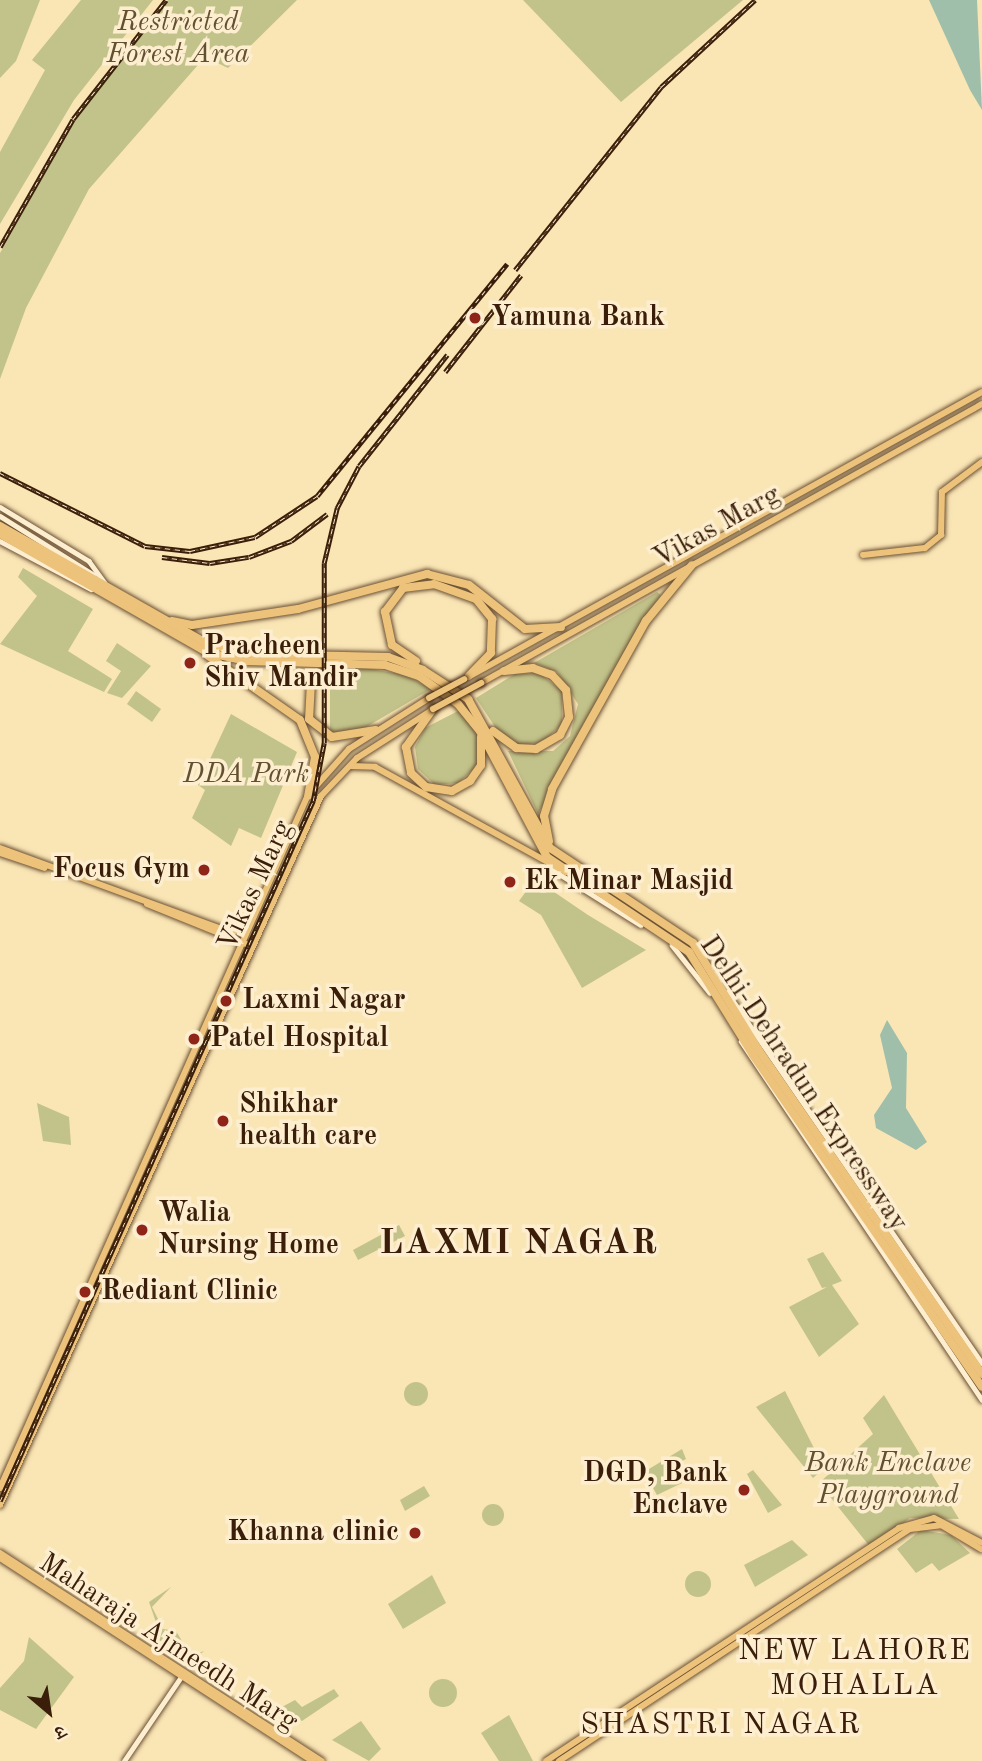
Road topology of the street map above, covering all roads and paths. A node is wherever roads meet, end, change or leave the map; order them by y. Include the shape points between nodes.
1 (982, 392) edge
2 (982, 404) edge
3 (982, 462) edge
4 (0, 507) edge
5 (0, 516) edge
6 (0, 526) edge
7 (0, 534) edge
8 (0, 541) edge
9 (863, 555) dead end
10 (58, 564) junction
11 (692, 565) junction
12 (104, 588) junction
13 (150, 611) junction
14 (561, 627) junction
15 (195, 647) junction
16 (357, 662) junction
17 (503, 671) junction
18 (435, 676) junction
19 (467, 678) junction
20 (433, 709) junction
21 (482, 719) junction
22 (375, 730) junction
23 (481, 731) junction
24 (340, 773) junction
25 (308, 795) junction
26 (295, 827) junction
27 (304, 831) junction
28 (0, 850) edge
29 (550, 868) junction
30 (566, 868) junction
31 (251, 922) junction
32 (232, 936) junction
33 (241, 943) junction
34 (251, 946) junction
35 (236, 955) junction
36 (713, 975) junction
37 (716, 999) junction
38 (741, 1035) junction
39 (755, 1052) junction
40 (967, 1357) edge
41 (982, 1374) edge
42 (982, 1387) edge
43 (982, 1399) edge
44 (0, 1488) edge
45 (0, 1505) edge
46 (982, 1547) edge
47 (0, 1553) edge
48 (0, 1559) edge
49 (182, 1675) junction
50 (124, 1761) edge
51 (313, 1761) edge
52 (322, 1761) edge
53 (546, 1761) edge
54 (559, 1761) edge

1 - 14 main road, Vikas Marg
2 - 11 main road, Vikas Marg
3 - 9 main road via 942,492 941,535 925,548
4 - 12 street via 89,561
5 - 12 street
6 - 10 highway, Delhi-Dehradun Expressway
7 - 10 highway, Delhi-Dehradun Expressway
8 - 12 street via 57,576
10 - 12 highway, Delhi-Dehradun Expressway
11 - 17 main road, Vikas Marg
11 - 30 highway via 646,621 552,789 545,831
12 - 13 highway, Delhi-Dehradun Expressway
12 - 15 highway, Delhi-Dehradun Expressway
13 - 14 highway via 186,625 223,621 298,609 427,574 470,584 525,629
13 - 18 highway, Delhi-Dehradun Expressway via 230,650 379,656
14 - 19 main road, Vikas Marg
15 - 16 highway, Delhi-Dehradun Expressway via 239,661
15 - 25 highway via 300,720 315,757
16 - 22 highway via 329,667 311,682 307,714 332,737
16 - 23 highway, Delhi-Dehradun Expressway via 419,676 458,704
17 - 20 main road, Vikas Marg, bridge
17 - 21 highway via 533,668 552,675 568,697 567,724 549,744 523,750 503,742
18 - 19 highway via 398,651 386,630 390,601 415,584 470,596 489,613 494,646
18 - 21 highway, Delhi-Dehradun Expressway
19 - 22 main road, Vikas Marg, bridge
20 - 23 highway via 406,747 411,773 426,787 452,791 470,782 483,758
20 - 24 main road, Vikas Marg
21 - 30 highway, Delhi-Dehradun Expressway via 539,832
22 - 25 main road, Vikas Marg
23 - 30 highway, Delhi-Dehradun Expressway via 536,841
24 - 27 main road, Vikas Marg
24 - 29 main road via 357,764 375,767
25 - 26 main road, Vikas Marg
26 - 27 main road
26 - 31 main road, Vikas Marg
27 - 34 main road, Vikas Marg
28 - 32 main road
29 - 30 main road
29 - 37 street via 673,945
30 - 36 highway, Delhi-Dehradun Expressway via 683,932
30 - 37 highway, Delhi-Dehradun Expressway via 680,942
31 - 32 main road
31 - 33 main road, Vikas Marg
32 - 33 main road
32 - 35 main road
33 - 34 main road
33 - 35 main road, Vikas Marg
34 - 45 main road, Vikas Marg
35 - 44 main road, Vikas Marg
36 - 39 highway, Delhi-Dehradun Expressway
36 - 40 street
37 - 38 highway, Delhi-Dehradun Expressway
38 - 39 highway, Delhi-Dehradun Expressway
38 - 40 street via 749,1060
39 - 40 highway, Delhi-Dehradun Expressway
40 - 41 highway, Delhi-Dehradun Expressway
40 - 42 highway, Delhi-Dehradun Expressway
40 - 43 street
46 - 53 main road via 941,1519 914,1521
46 - 54 main road via 925,1524
47 - 49 main road, Maharaja Ajmeedh Marg
48 - 49 main road, Maharaja Ajmeedh Marg
49 - 50 street
49 - 51 main road, Maharaja Ajmeedh Marg
49 - 52 main road

